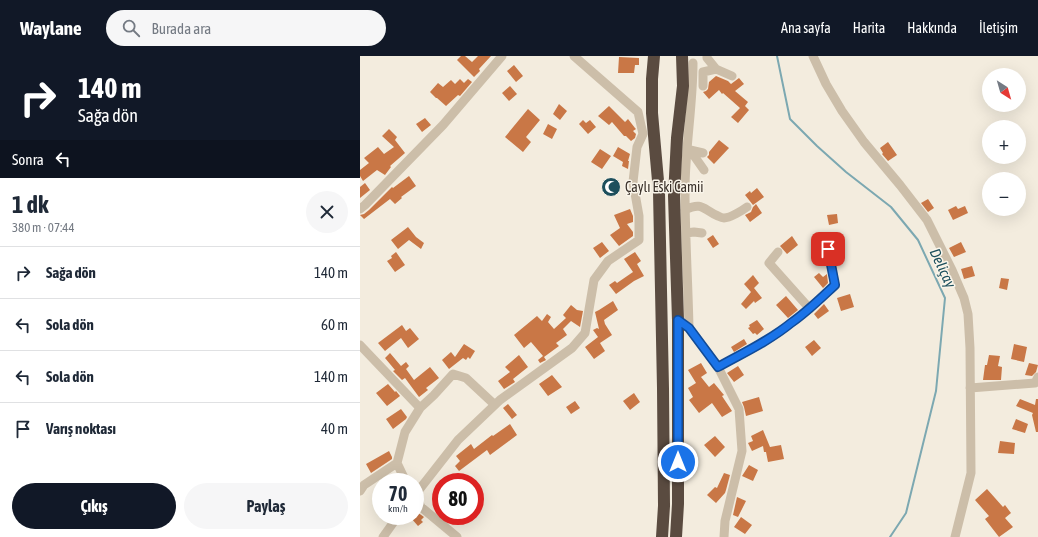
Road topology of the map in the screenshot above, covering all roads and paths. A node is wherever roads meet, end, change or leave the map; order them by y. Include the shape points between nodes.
1 (502, 56) edge
2 (574, 56) edge
3 (654, 56) edge
4 (682, 56) edge
5 (707, 56) edge
6 (813, 56) edge
7 (693, 59) edge
8 (716, 69) junction
9 (703, 72) junction
10 (732, 76) dead end
11 (702, 86) dead end
12 (689, 149) junction
13 (703, 153) dead end
14 (704, 170) dead end
15 (362, 205) edge
16 (748, 207) dead end
17 (685, 210) junction
18 (686, 233) junction
19 (702, 233) dead end
20 (828, 249) dead end
21 (778, 252) dead end
22 (810, 309) junction
23 (678, 320) junction
24 (689, 328) junction
25 (360, 345) edge
26 (718, 367) junction
27 (1038, 377) edge
28 (970, 388) junction
29 (494, 405) junction
30 (420, 408) junction
31 (397, 463) junction
32 (402, 473) edge
33 (424, 483) edge
34 (360, 491) edge
35 (424, 509) edge
36 (392, 525) edge
37 (383, 537) edge
38 (457, 537) edge
39 (662, 537) edge
40 (676, 537) edge
41 (724, 537) edge
42 (955, 537) edge

1 - 15 street via 443,125
2 - 29 street via 638,112 643,134 637,147 633,182 639,240 608,261 594,280 585,333 572,348
3 - 39 highway via 652,113 659,192 664,388
4 - 23 highway via 683,86 674,196
5 - 8 street
6 - 28 street via 842,111 927,220 952,270 968,314
7 - 9 street via 696,67
7 - 12 street
8 - 9 street
8 - 10 street
9 - 11 street
12 - 13 street
12 - 14 street
12 - 17 street
16 - 17 street via 724,218 702,206 693,206
17 - 18 street
18 - 19 street
18 - 24 street
20 - 22 street via 835,285
21 - 22 street via 769,263
22 - 26 street via 766,341
23 - 24 street
23 - 40 highway
24 - 26 street
25 - 30 street
26 - 41 street via 739,409 742,450 724,521
27 - 28 street via 1035,383
28 - 42 street via 971,473
29 - 30 street via 466,378 453,374
29 - 33 street via 458,440
30 - 31 street via 405,432
31 - 32 street
31 - 34 street via 364,485
35 - 38 street
36 - 37 street

